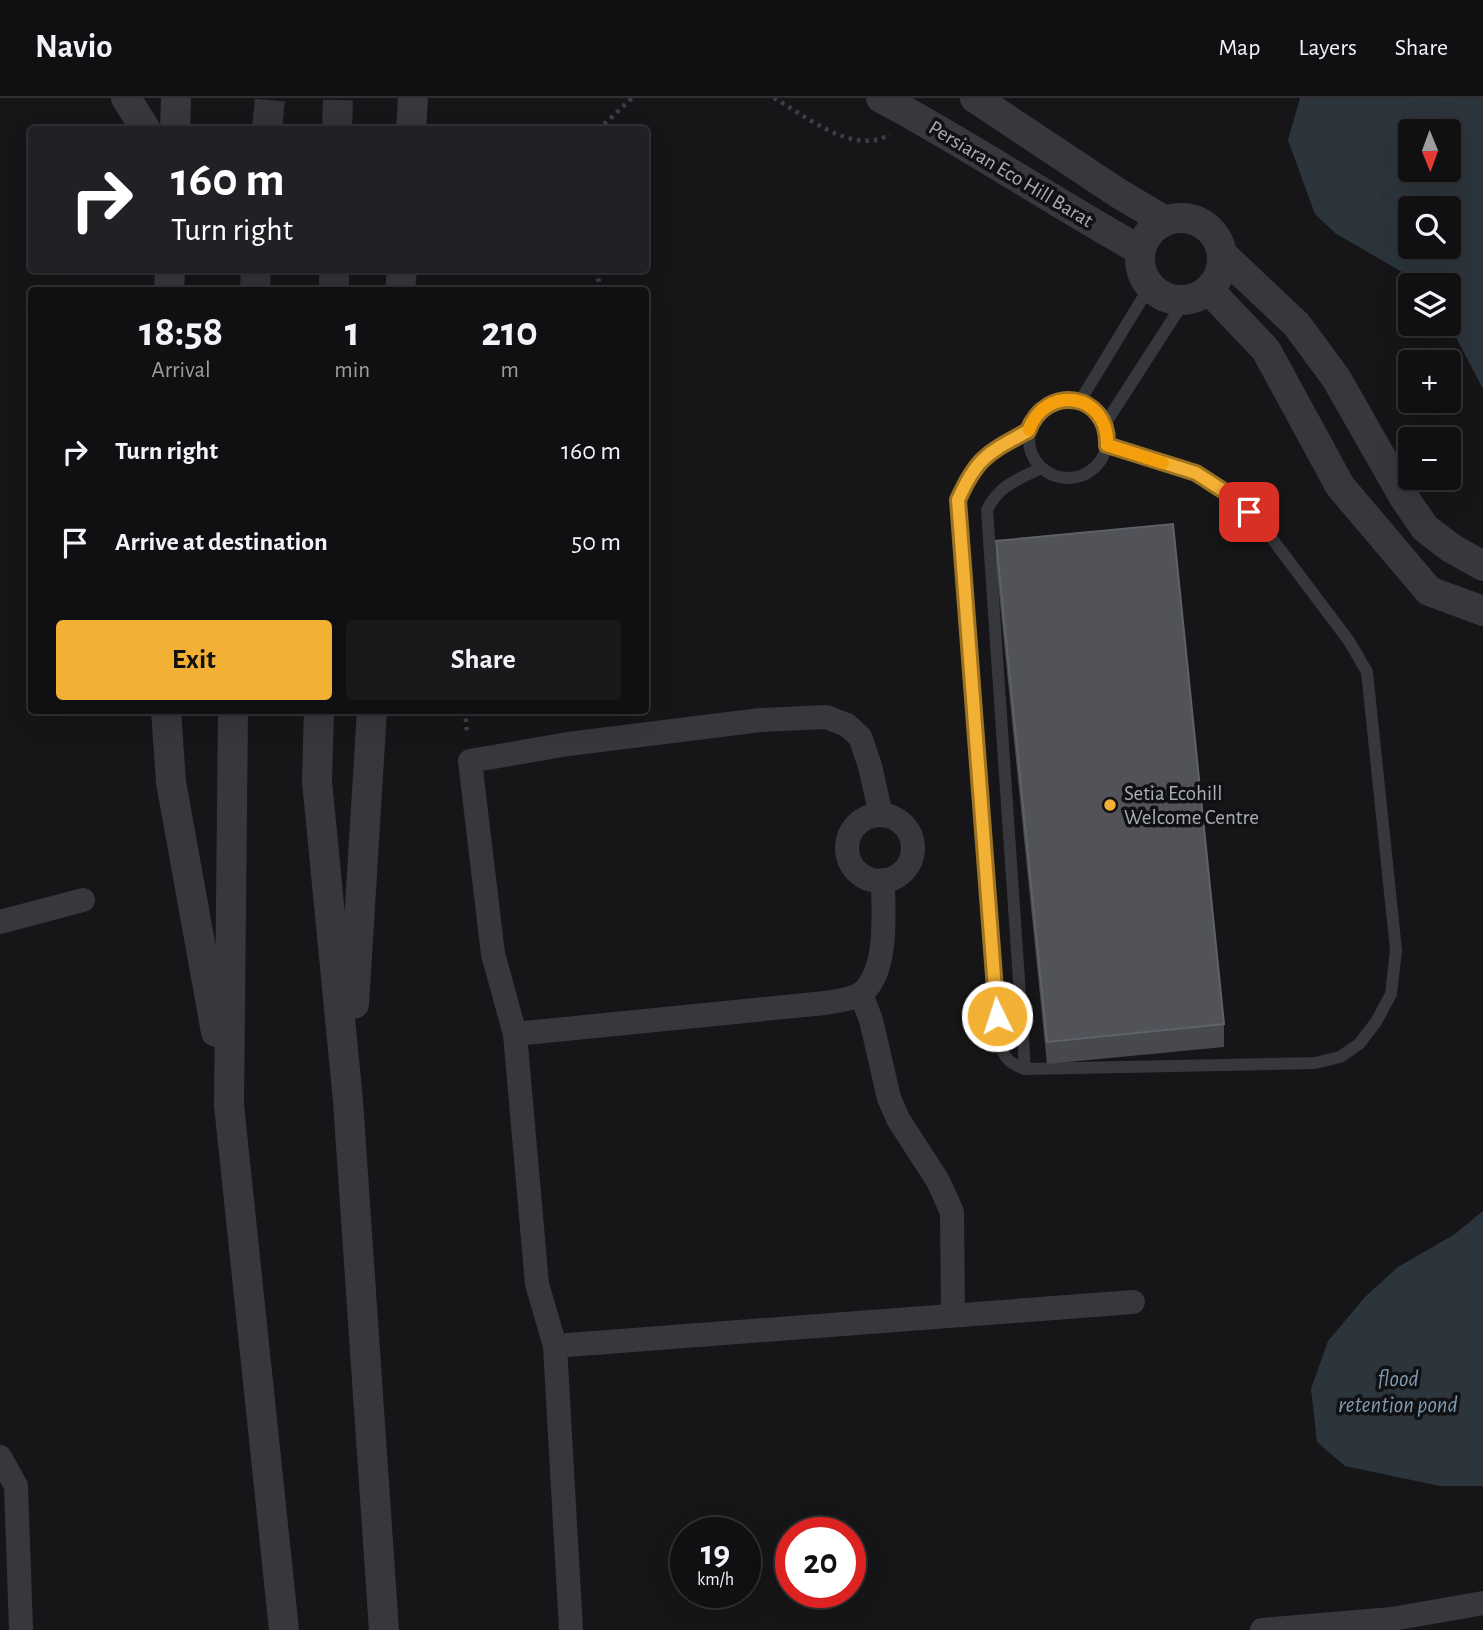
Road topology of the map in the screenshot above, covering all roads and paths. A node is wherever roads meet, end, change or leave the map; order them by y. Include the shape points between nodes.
1 (126, 98) edge
2 (176, 98) edge
3 (413, 98) edge
4 (632, 98) edge
5 (775, 98) edge
6 (881, 98) edge
7 (975, 98) edge
8 (918, 117) junction
9 (144, 126) edge
10 (175, 126) edge
11 (411, 126) edge
12 (602, 126) edge
13 (1165, 220) junction
14 (1140, 250) junction
15 (1223, 255) junction
16 (1150, 286) junction
17 (1197, 295) junction
18 (1080, 401) junction
19 (1105, 424) junction
20 (1028, 431) junction
21 (1107, 445) junction
22 (1041, 468) junction
23 (1483, 566) edge
24 (1483, 611) edge
25 (166, 714) edge
26 (233, 714) edge
27 (319, 714) edge
28 (372, 714) edge
29 (881, 815) junction
30 (883, 880) junction
31 (83, 900) dead end
32 (0, 922) edge
33 (861, 994) junction
34 (515, 1034) junction
35 (1025, 1069) junction
36 (348, 1101) junction
37 (229, 1105) junction
38 (1133, 1301) dead end
39 (953, 1315) junction
40 (555, 1346) junction
41 (0, 1457) edge
42 (1483, 1603) edge
43 (22, 1630) edge
44 (284, 1630) edge
45 (384, 1630) edge
46 (571, 1630) edge
47 (1262, 1630) edge

1 - 9 street
2 - 10 street
3 - 11 street
4 - 12 path
5 - 8 path via 862,143 881,140
6 - 8 street, Persiaran Eco Hill Barat
7 - 13 street, Persiaran Eco Hill Barat
8 - 14 street, Persiaran Eco Hill Barat
13 - 14 street via 1145,238
13 - 15 street, Persiaran Eco Hill Barat via 1190,218 1203,223 1220,242
14 - 16 street via 1143,275
15 - 17 street via 1217,280
15 - 23 street, Persiaran Eco Hill Barat via 1297,325 1336,378 1425,528
16 - 17 street via 1172,299
16 - 18 lane
17 - 19 lane
17 - 24 street via 1266,350 1340,486 1429,591
18 - 19 lane
18 - 20 lane via 1053,402 1033,419
19 - 21 lane
20 - 22 lane via 1032,457
20 - 35 lane via 992,451 971,471 958,500 999,1044 1012,1065
21 - 22 lane via 1096,467 1075,478 1051,475
21 - 35 lane via 1196,473 1233,497 1264,528 1367,672 1396,950 1391,994 1377,1023 1359,1044 1340,1057 1315,1063
22 - 35 lane via 1001,488 987,510
25 - 37 street via 171,782
26 - 37 street
27 - 36 street via 317,781
28 - 36 street
29 - 30 street via 902,823 913,843 909,866
29 - 30 street via 859,822 847,841 847,853 858,873
29 - 34 street via 860,737 847,725 826,717 761,720 582,742 470,761 493,954
30 - 33 street via 879,960
31 - 32 street
33 - 34 street via 825,1003
33 - 39 street via 889,1098 939,1181 952,1212
34 - 40 street via 537,1283
36 - 45 street
37 - 44 street
38 - 39 street
39 - 40 street
40 - 46 street
41 - 43 street via 16,1486
42 - 47 street via 1392,1619

